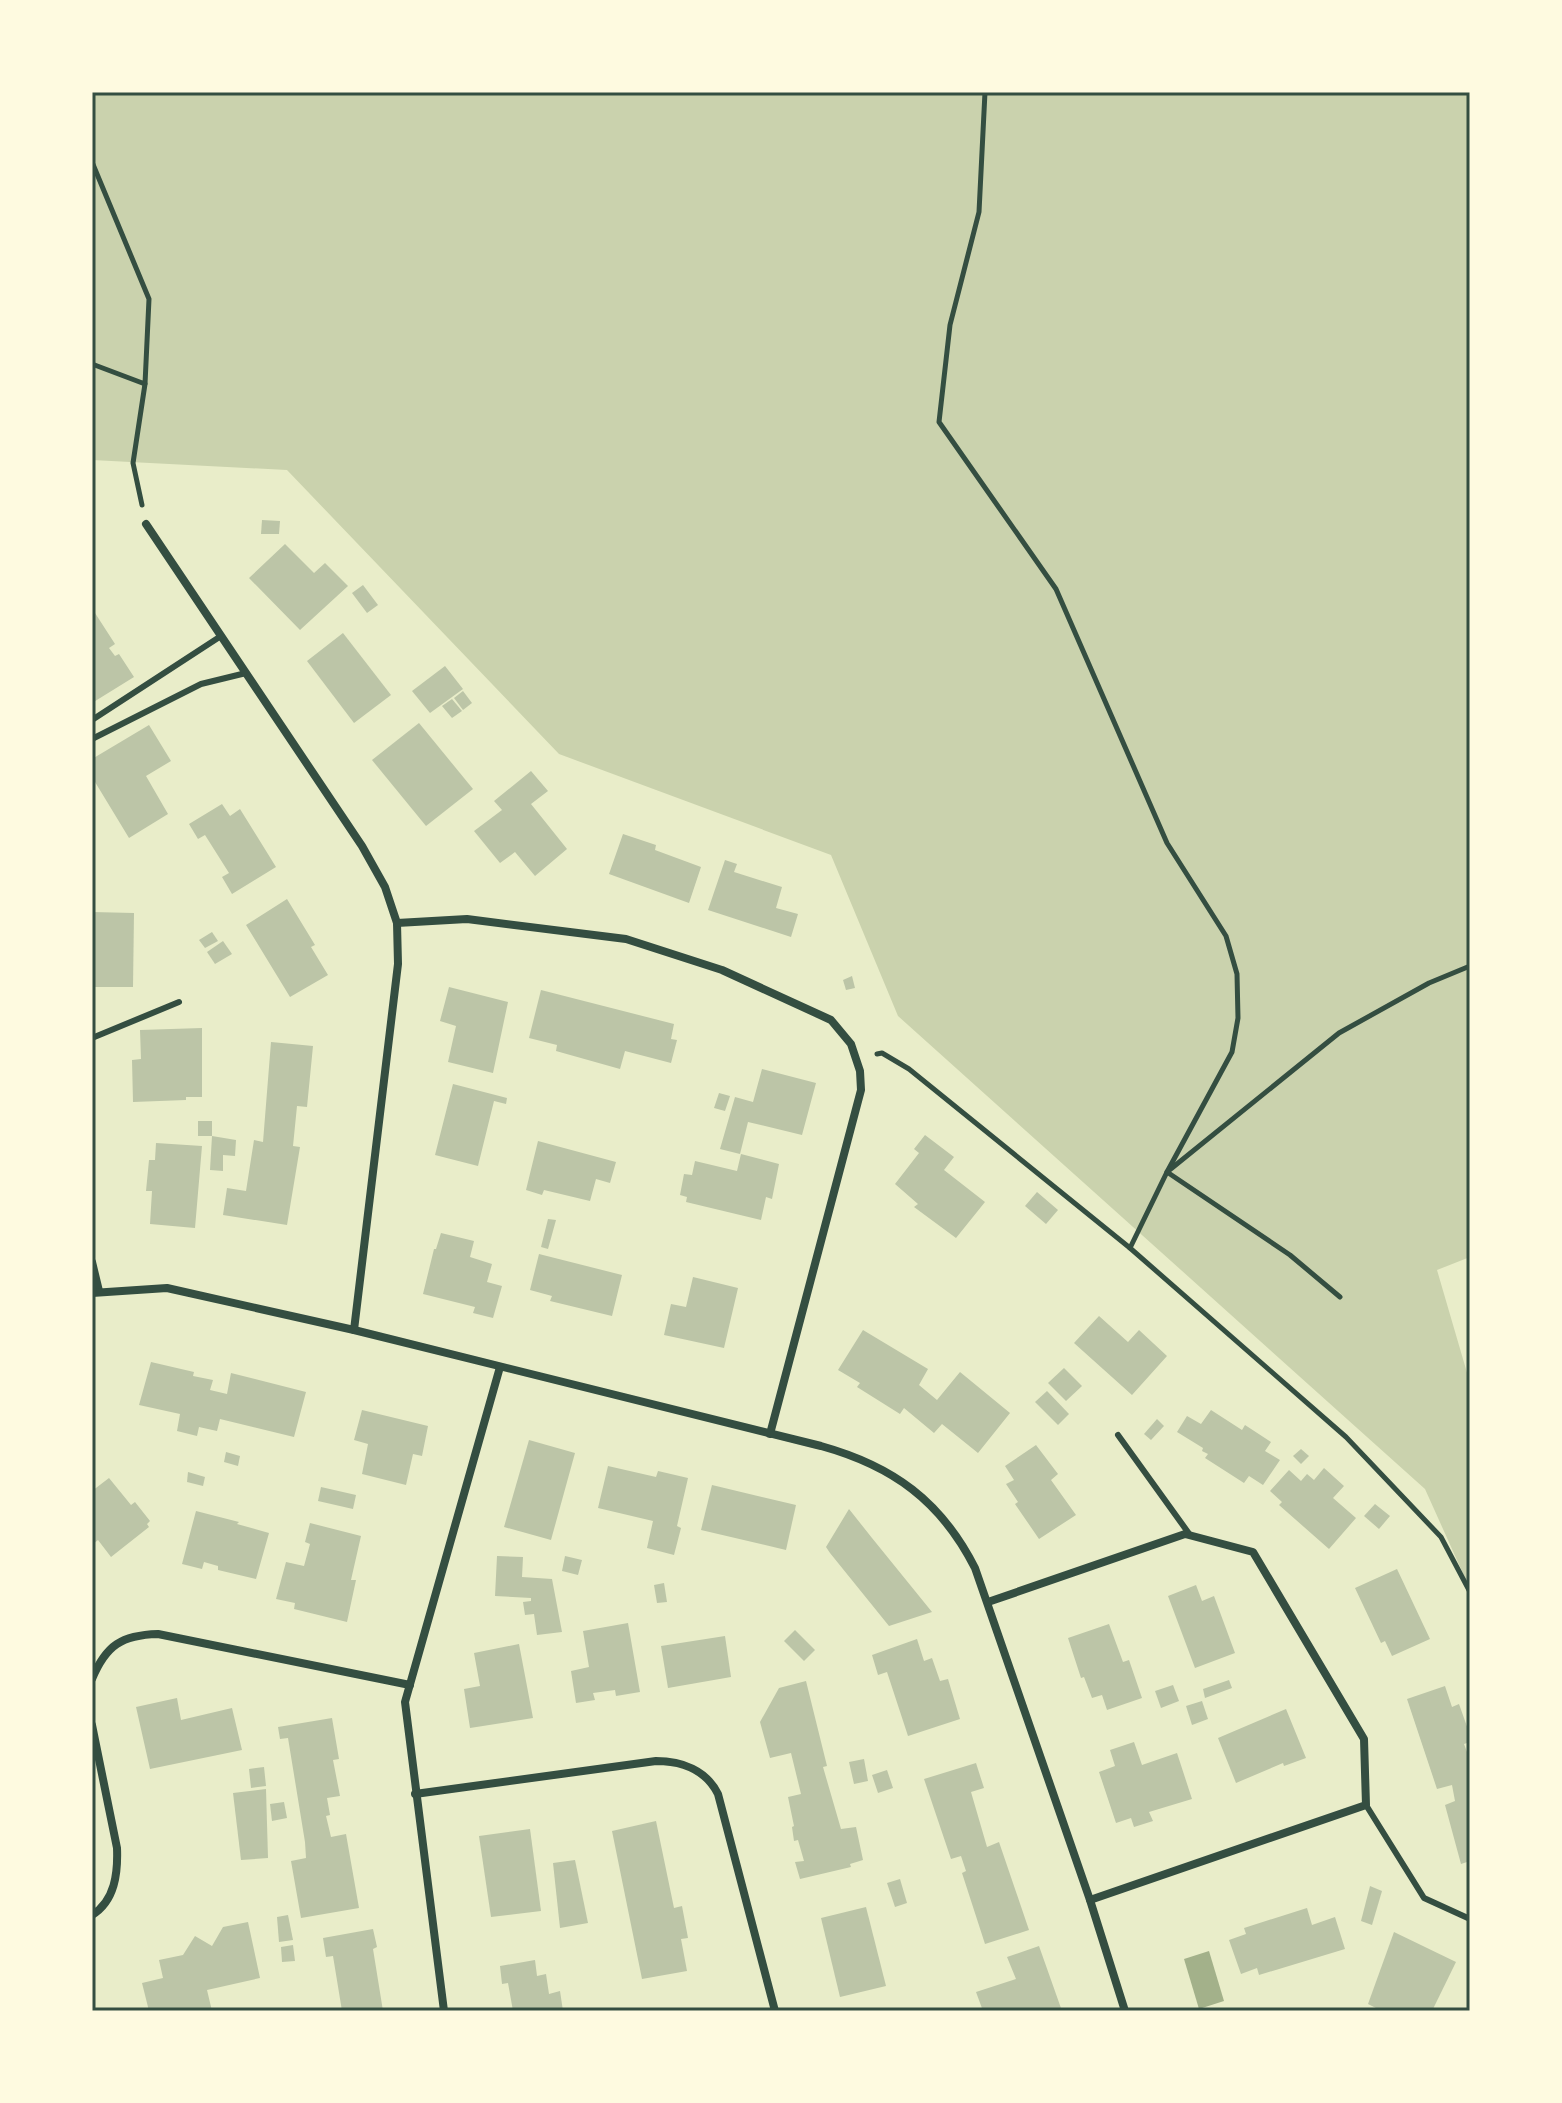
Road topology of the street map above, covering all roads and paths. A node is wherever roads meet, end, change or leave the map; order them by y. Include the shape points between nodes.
1 (985, 92) edge
2 (92, 162) edge
3 (92, 364) edge
4 (145, 384) junction
5 (146, 524) joint
6 (221, 636) junction
7 (246, 673) junction
8 (92, 720) edge
9 (92, 739) edge
10 (397, 923) junction
11 (1470, 966) edge
12 (179, 1002) dead end
13 (92, 1038) edge
14 (856, 1057) junction
15 (1167, 1172) junction
16 (1130, 1248) junction
17 (92, 1262) edge
18 (95, 1292) edge
19 (1340, 1297) dead end
20 (354, 1330) junction
21 (500, 1367) junction
22 (770, 1434) junction
23 (1118, 1435) dead end
24 (1190, 1535) junction
25 (1470, 1592) edge
26 (988, 1602) junction
27 (92, 1679) edge
28 (410, 1685) junction
29 (92, 1725) edge
30 (415, 1794) junction
31 (1366, 1805) junction
32 (1090, 1900) junction
33 (92, 1915) edge
34 (1470, 1919) edge
35 (444, 2011) edge
36 (775, 2011) edge
37 (1125, 2011) edge

1 - 15 path via 979,212 950,325 939,422 1056,589 1167,843 1226,936 1237,974 1232,1052
2 - 4 path via 149,299
3 - 4 path
4 - 5 path via 133,463
5 - 6 street
6 - 7 street
6 - 8 lane
7 - 9 lane via 201,684
7 - 10 street via 362,846
10 - 14 street via 467,919 626,939 722,970 819,1013 841,1029
10 - 20 street via 395,1000
11 - 15 path via 1339,1033
12 - 13 lane
14 - 16 path via 882,1053 909,1069
14 - 22 street via 861,1090
15 - 16 path
15 - 19 path via 1290,1255
16 - 25 path via 1346,1437 1441,1537
17 - 18 street
18 - 20 street via 167,1288
20 - 21 street
21 - 22 street
21 - 28 street
22 - 26 street via 863,1459 918,1494 962,1543
23 - 24 lane
24 - 26 street
24 - 31 street via 1253,1552 1364,1739
26 - 32 street
27 - 28 street via 120,1640 158,1634
28 - 30 street via 405,1720
29 - 33 street via 118,1866 109,1899
30 - 35 street
30 - 36 street via 656,1761 702,1773 718,1794
31 - 32 street
31 - 34 lane via 1424,1898
32 - 37 street

